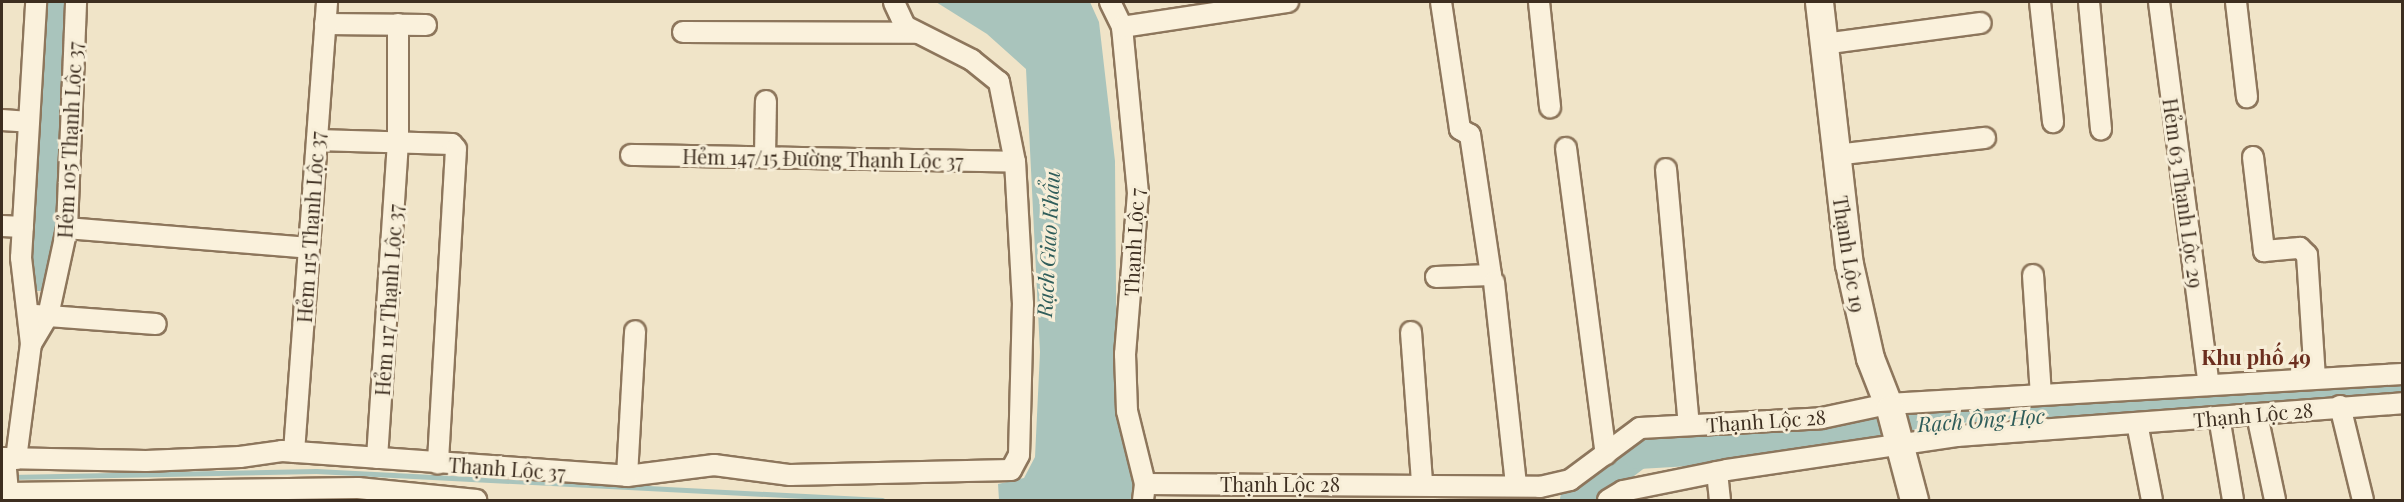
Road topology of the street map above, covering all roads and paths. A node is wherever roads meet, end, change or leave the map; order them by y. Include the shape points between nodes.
1 (36, 2) edge
2 (76, 2) edge
3 (327, 2) edge
4 (894, 2) edge
5 (1110, 2) edge
6 (1288, 2) edge
7 (1441, 2) edge
8 (1539, 2) edge
9 (1819, 2) edge
10 (2040, 2) edge
11 (2089, 2) edge
12 (2163, 2) edge
13 (2236, 2) edge
14 (1218, 6) edge
15 (1981, 23) dead end
16 (325, 24) junction
17 (398, 24) junction
18 (426, 25) dead end
19 (1122, 27) junction
20 (683, 32) dead end
21 (917, 33) junction
22 (1823, 44) junction
23 (2247, 97) dead end
24 (766, 101) dead end
25 (1550, 107) dead end
26 (2, 120) edge
27 (29, 122) junction
28 (2053, 122) dead end
29 (2101, 129) dead end
30 (1985, 138) dead end
31 (316, 140) junction
32 (399, 142) junction
33 (1566, 148) dead end
34 (1835, 154) junction
35 (631, 155) dead end
36 (765, 156) junction
37 (2253, 157) dead end
38 (1015, 162) junction
39 (1666, 169) dead end
40 (2, 226) edge
41 (23, 227) junction
42 (67, 228) junction
43 (308, 248) junction
44 (2033, 275) dead end
45 (1436, 277) dead end
46 (1494, 282) dead end
47 (27, 314) junction
48 (48, 316) junction
49 (156, 324) dead end
50 (635, 331) dead end
51 (1411, 332) dead end
52 (31, 344) junction
53 (2403, 374) edge
54 (2315, 378) junction
55 (2209, 385) junction
56 (2041, 395) junction
57 (2403, 403) edge
58 (1889, 406) junction
59 (2340, 406) junction
60 (2257, 415) junction
61 (2219, 417) junction
62 (2137, 423) junction
63 (1689, 425) junction
64 (1900, 444) junction
65 (294, 452) junction
66 (1606, 454) junction
67 (377, 458) junction
68 (7, 460) edge
69 (438, 463) junction
70 (1718, 472) junction
71 (627, 476) junction
72 (1422, 483) junction
73 (1516, 485) junction
74 (5, 491) edge
75 (1144, 492) edge
76 (131, 495) edge
77 (65, 496) edge
78 (420, 498) edge
79 (476, 501) edge
80 (1608, 501) edge
81 (1720, 501) edge
82 (1914, 501) edge
83 (2152, 501) edge
84 (2233, 501) edge
85 (2275, 501) edge
86 (2363, 501) edge

1 - 27 street
2 - 42 street, Hẻm 105 Thạnh Lộc 37
3 - 16 street, Hẻm 115 Thạnh Lộc 37
4 - 21 street via 905,26
5 - 19 street, Thạnh Lộc 7
6 - 14 street
7 - 45 street via 1460,129 1470,135 1491,274
8 - 25 street
9 - 22 street, Thạnh Lộc 19
10 - 28 street
11 - 29 street
12 - 55 street, Hẻm 63 Thạnh Lộc 29
13 - 23 street
14 - 19 street
15 - 22 street
16 - 17 street
16 - 31 street, Hẻm 115 Thạnh Lộc 37
17 - 18 street
17 - 32 street, Hẻm 117 Thạnh Lộc 37
19 - 75 street, Thạnh Lộc 7 via 1138,193 1125,354 1127,411
20 - 21 street
21 - 38 street via 972,60 999,82
22 - 34 street, Thạnh Lộc 19
24 - 36 street
26 - 27 street
27 - 41 street
30 - 34 street
31 - 32 street
31 - 43 street, Hẻm 115 Thạnh Lộc 37
32 - 67 street, Hẻm 117 Thạnh Lộc 37
32 - 69 street via 452,144 458,158
33 - 66 street
34 - 58 street, Thạnh Lộc 19 via 1849,264 1869,358
35 - 36 street, Hẻm 147/15 Đường Thạnh Lộc 37
36 - 38 street, Hẻm 147/15 Đường Thạnh Lộc 37
37 - 54 street via 2264,251 2300,248 2307,255
38 - 71 street, Thạnh Lộc 37 via 1023,304 1019,455 1011,470 790,475 714,465
39 - 63 street
40 - 41 street
41 - 47 street via 21,258
42 - 43 street
42 - 48 street, Hẻm 105 Thạnh Lộc 37
43 - 65 street, Hẻm 115 Thạnh Lộc 37
44 - 56 street
46 - 73 street
47 - 48 street
47 - 52 street
48 - 49 street
48 - 52 street, Hẻm 105 Thạnh Lộc 37
50 - 71 street
51 - 72 street
52 - 68 street
53 - 54 street, Thạnh Lộc 28
54 - 55 street, Thạnh Lộc 28
55 - 56 street, Thạnh Lộc 28
56 - 58 street, Thạnh Lộc 28
57 - 59 street, Thạnh Lộc 28
58 - 63 street, Thạnh Lộc 28 via 1822,418
58 - 64 street, Thạnh Lộc 19
59 - 60 street, Thạnh Lộc 28
59 - 86 street
60 - 61 street, Thạnh Lộc 28
60 - 85 street
61 - 62 street, Thạnh Lộc 28
61 - 84 street
62 - 64 street, Thạnh Lộc 28
62 - 83 street
63 - 66 street, Thạnh Lộc 28 via 1640,428
64 - 70 street, Thạnh Lộc 28
64 - 82 street, Thạnh Lộc 19
65 - 67 street, Thạnh Lộc 37
65 - 68 street, Thạnh Lộc 37 via 146,461
66 - 73 street, Thạnh Lộc 28 via 1570,480 1540,487
67 - 69 street, Thạnh Lộc 37
68 - 74 street
69 - 71 street, Thạnh Lộc 37
70 - 80 street, Thạnh Lộc 28 via 1623,491
70 - 81 street
72 - 73 street, Thạnh Lộc 28
72 - 75 street, Thạnh Lộc 28
74 - 77 street
76 - 77 street
76 - 78 street via 358,488
78 - 79 street

